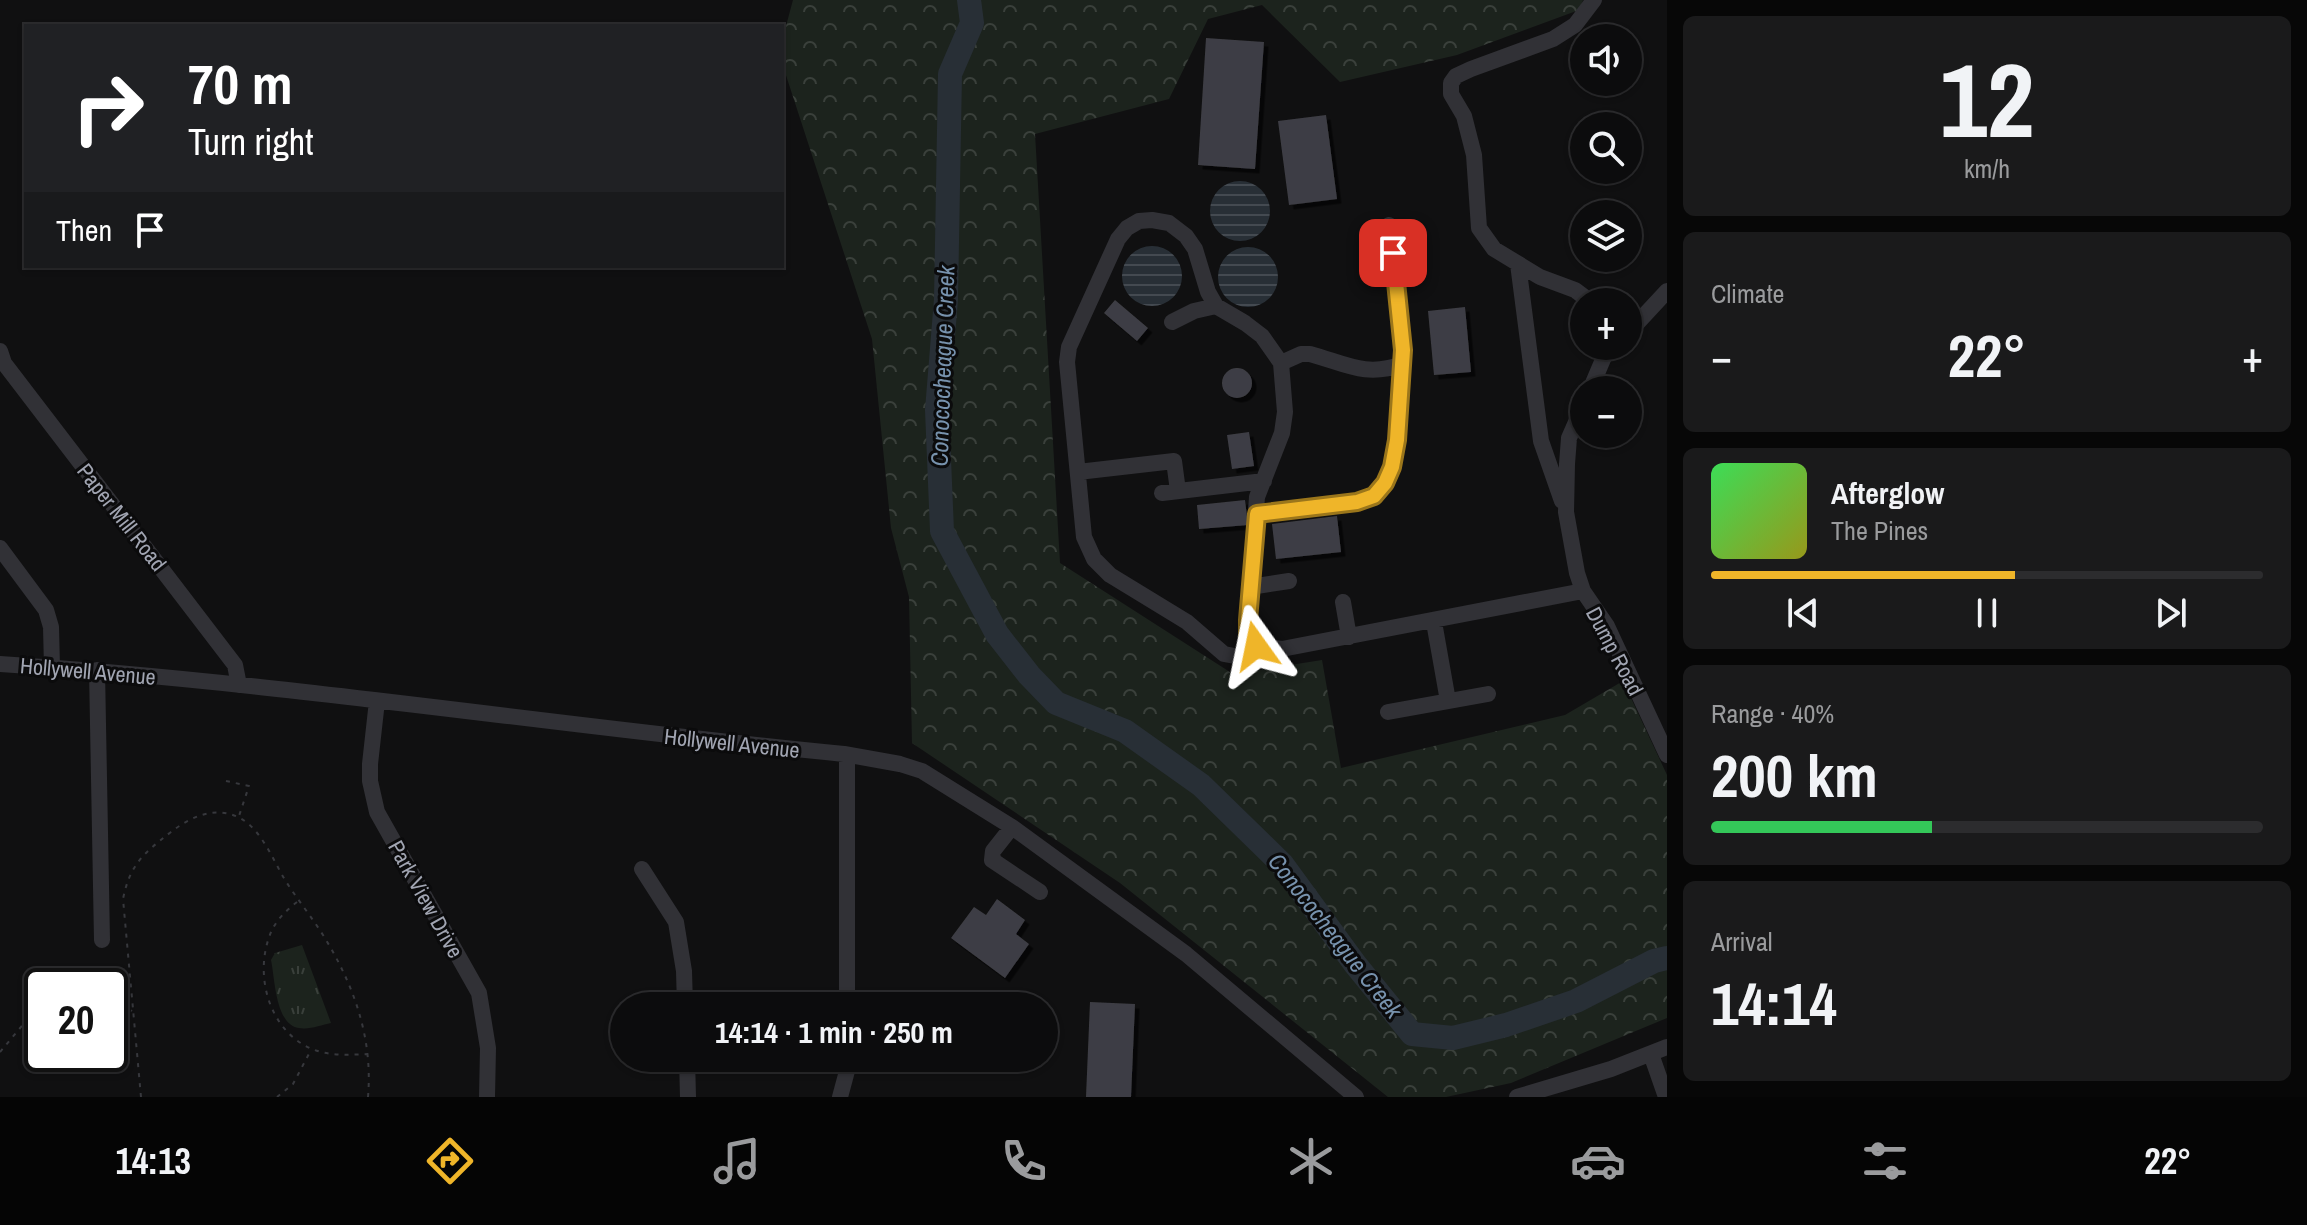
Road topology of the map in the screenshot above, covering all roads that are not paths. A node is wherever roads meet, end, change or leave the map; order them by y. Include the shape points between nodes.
1 (1594, 0) edge
2 (1389, 225) dead end
3 (1518, 264) junction
4 (1570, 288) edge
5 (1667, 291) edge
6 (1216, 306) junction
7 (1642, 318) edge
8 (1172, 322) dead end
9 (0, 351) edge
10 (1281, 363) junction
11 (1402, 364) junction
12 (1570, 436) edge
13 (1078, 472) junction
14 (1264, 481) junction
15 (1566, 512) junction
16 (1257, 514) junction
17 (0, 548) edge
18 (1289, 581) dead end
19 (1250, 587) junction
20 (1583, 591) junction
21 (1343, 602) dead end
22 (1434, 622) junction
23 (1349, 637) junction
24 (1256, 646) junction
25 (0, 664) edge
26 (52, 667) junction
27 (97, 670) junction
28 (239, 685) junction
29 (1488, 694) dead end
30 (377, 701) junction
31 (1448, 701) junction
32 (1388, 712) dead end
33 (847, 755) junction
34 (1667, 755) edge
35 (1012, 827) junction
36 (642, 869) dead end
37 (1040, 892) dead end
38 (102, 940) dead end
39 (685, 992) edge
40 (847, 992) edge
41 (1667, 1047) edge
42 (1651, 1054) junction
43 (687, 1072) edge
44 (847, 1072) edge
45 (487, 1097) edge
46 (688, 1097) edge
47 (840, 1097) edge
48 (1356, 1097) edge
49 (1517, 1097) edge
50 (1666, 1097) edge

1 - 3 street via 1575,25 1553,39 1471,69 1451,83 1474,155 1479,228 1494,249
2 - 11 street via 1401,309
3 - 4 street
3 - 15 street via 1541,441
5 - 7 street
6 - 8 street
6 - 10 street via 1262,336
6 - 13 street via 1186,236 1169,223 1152,220 1127,228 1069,347
9 - 28 street, Paper Mill Road via 235,665
10 - 11 street via 1310,354 1369,372
10 - 14 street via 1282,433
11 - 16 street via 1392,467 1374,496
12 - 15 street
13 - 14 street via 1174,461 1170,492
13 - 24 street via 1084,537 1094,559 1110,575 1187,622 1224,654 1240,657
14 - 16 street
15 - 20 street
16 - 19 street
17 - 26 street via 46,610
18 - 19 street
19 - 24 street via 1248,635
20 - 22 street
20 - 34 street, Dump Road via 1607,626
21 - 23 street
22 - 23 street
22 - 31 street
23 - 24 street via 1282,649
25 - 26 street, Hollywell Avenue
26 - 27 street, Hollywell Avenue
27 - 28 street, Hollywell Avenue
27 - 38 street
28 - 30 street, Hollywell Avenue
29 - 31 street
30 - 33 street, Hollywell Avenue
30 - 45 street, Park View Drive via 370,781 377,812 479,993 488,1048
31 - 32 street
33 - 35 street, Hollywell Avenue via 922,771
33 - 40 street
35 - 37 street via 992,860
35 - 48 street, Hollywell Avenue via 1186,954
36 - 39 street via 676,922
41 - 42 street
42 - 49 street
42 - 50 street
43 - 46 street
44 - 47 street

